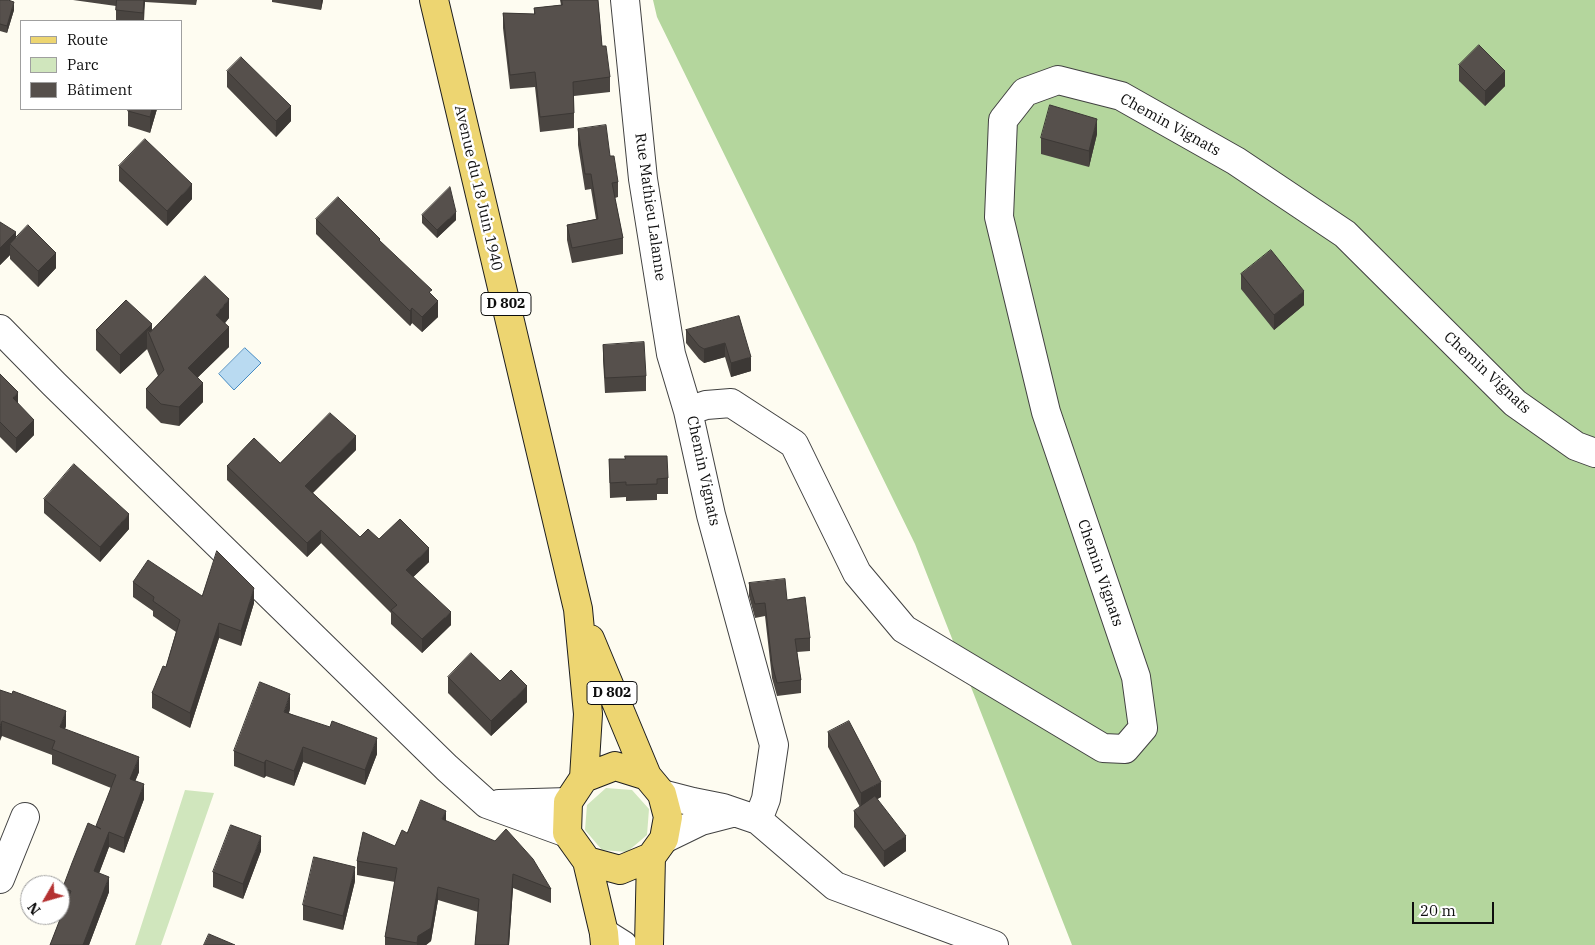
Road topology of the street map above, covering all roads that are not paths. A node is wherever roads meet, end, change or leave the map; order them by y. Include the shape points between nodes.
1 (434, 0) edge
2 (625, 0) edge
3 (0, 329) edge
4 (688, 411) junction
5 (1595, 453) edge
6 (578, 609) junction
7 (584, 778) junction
8 (654, 785) junction
9 (568, 802) junction
10 (487, 804) junction
11 (747, 816) junction
12 (25, 817) dead end
13 (567, 833) junction
14 (658, 848) junction
15 (588, 861) junction
16 (0, 879) edge
17 (611, 941) edge
18 (649, 945) edge
19 (994, 945) edge

1 - 6 main road, Avenue du 18 Juin 1940 / D 802
2 - 4 street, Rue Mathieu Lalanne via 644,179 671,354
3 - 10 street
4 - 5 street, Chemin Vignats via 706,405 730,403 794,444 857,573 904,629 1103,748 1125,749 1143,728 1136,677 1046,412 999,217 1003,120 1025,92 1058,80 1121,96 1236,161 1345,234 1515,403 1576,446
4 - 11 street, Chemin Vignats via 711,515 774,745 766,799
6 - 7 main road, Avenue du 18 Juin 1940 / D 802 via 588,714
6 - 8 main road, Avenue du 18 Juin 1940 / D 802
7 - 8 main road via 615,766
7 - 9 main road
8 - 11 street
8 - 14 main road via 668,817
9 - 10 street
9 - 13 main road
10 - 13 street
11 - 14 street via 700,820
11 - 19 street via 835,886
12 - 16 street
13 - 15 main road
14 - 15 main road via 620,870
14 - 18 main road
15 - 17 main road

